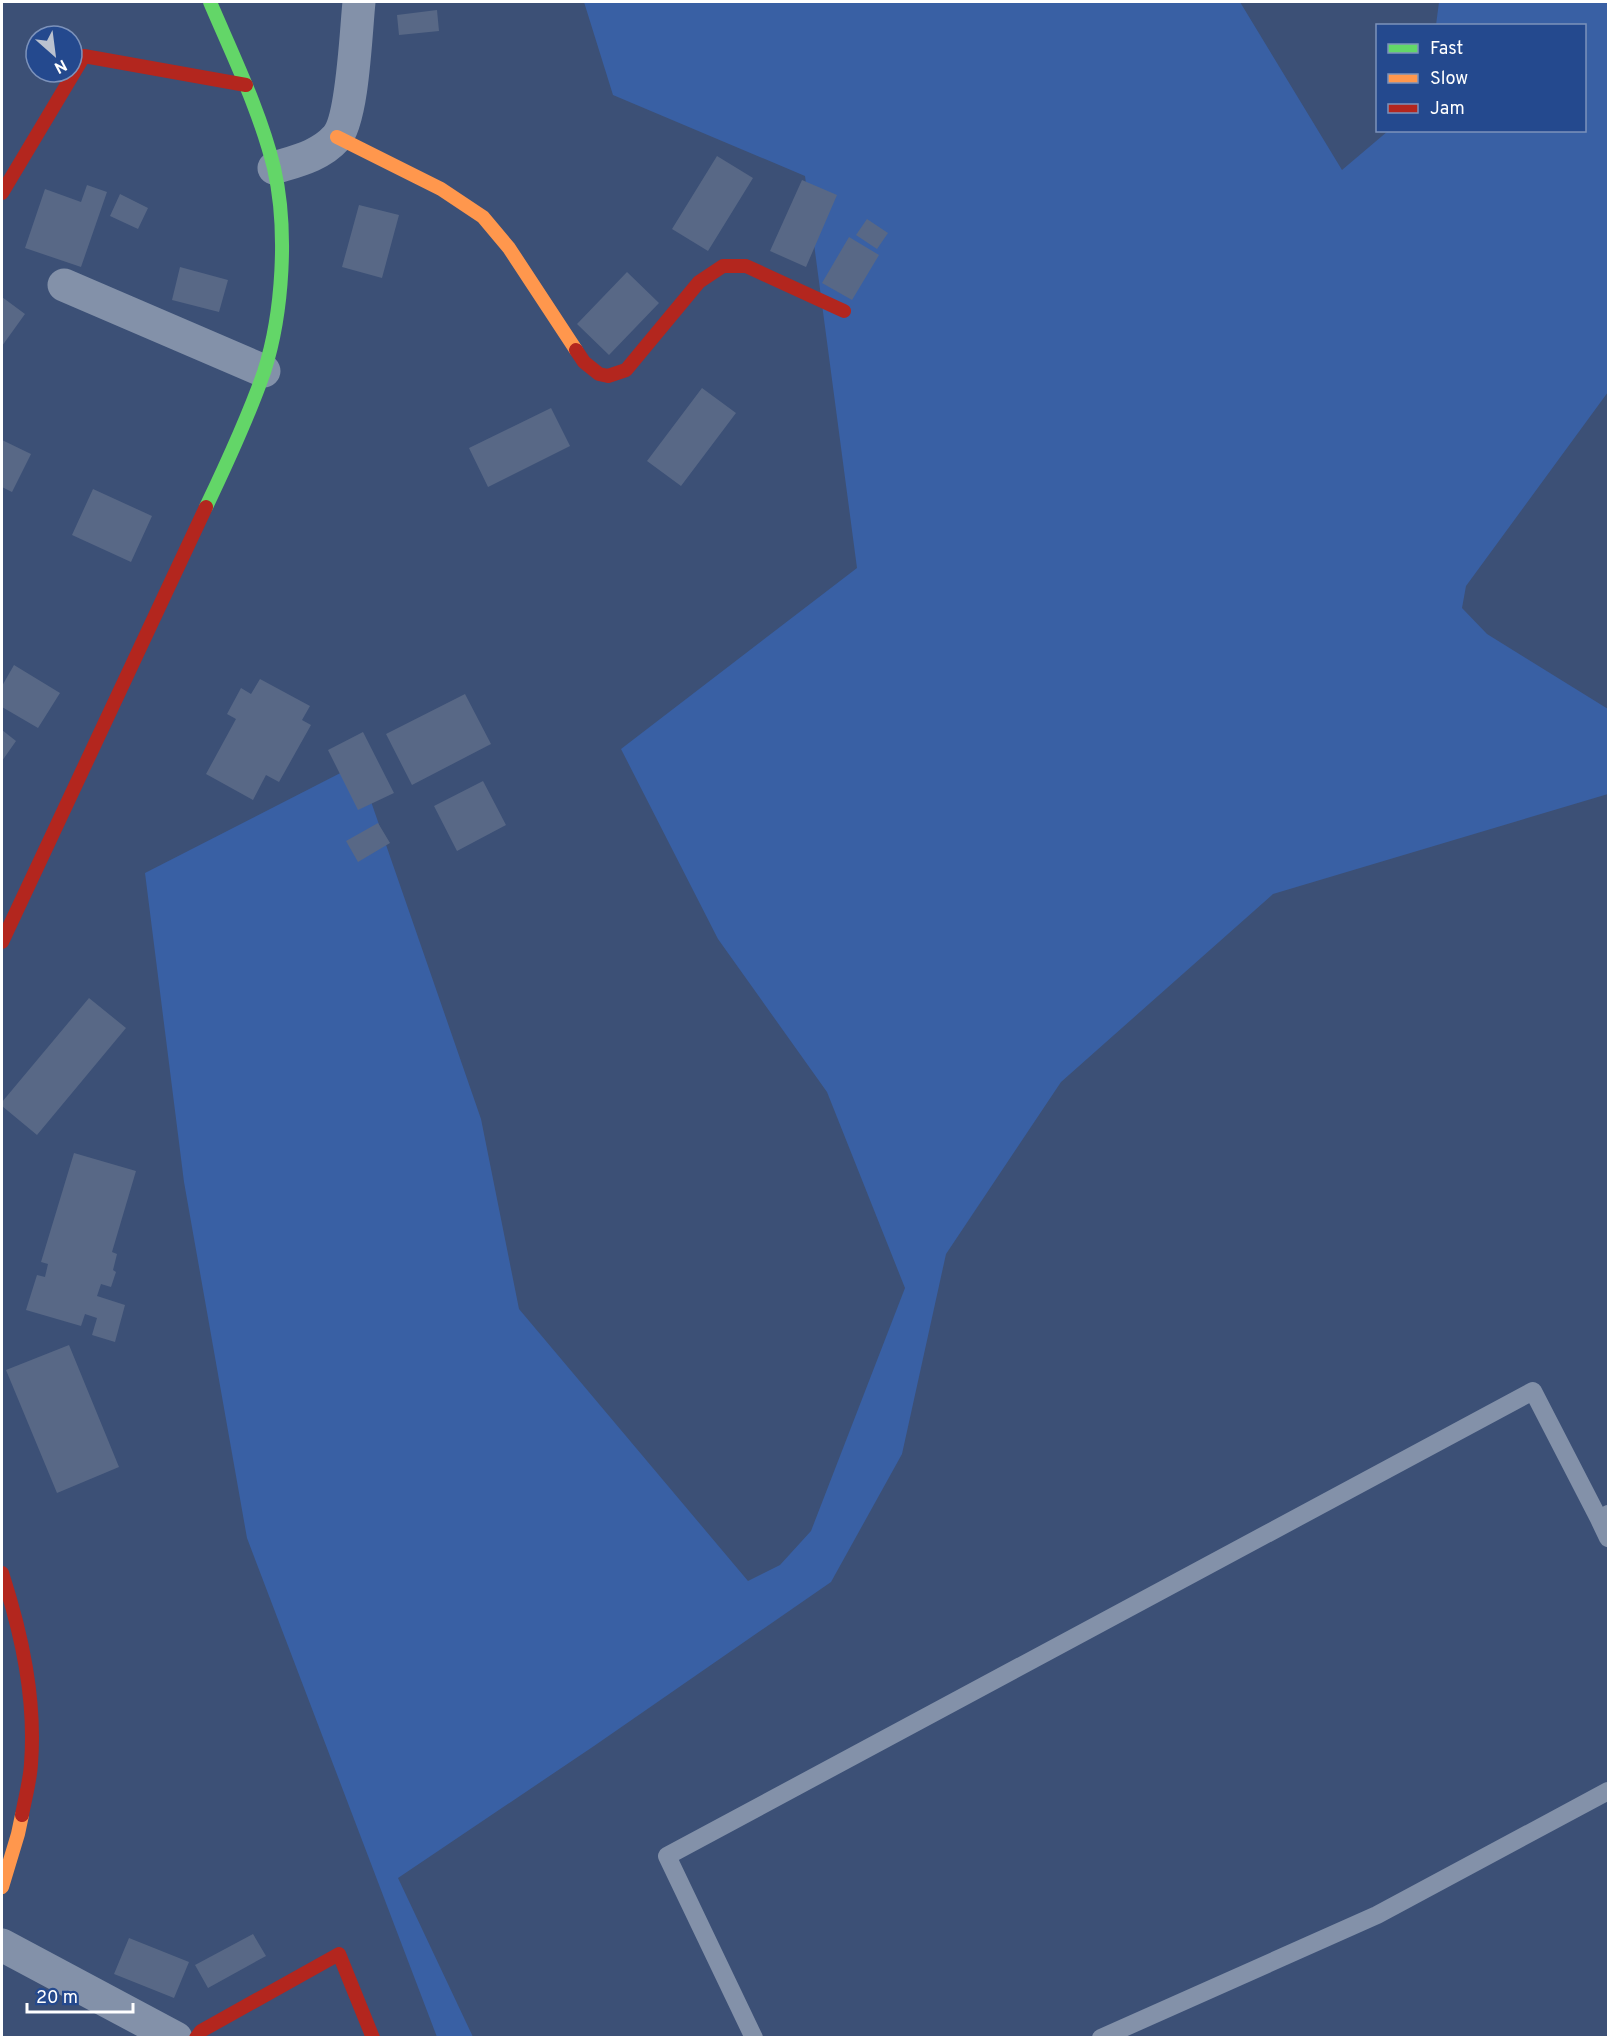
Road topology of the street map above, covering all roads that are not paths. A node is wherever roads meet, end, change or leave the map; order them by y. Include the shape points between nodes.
1 (210, 2) edge
2 (358, 2) edge
3 (246, 85) junction
4 (338, 137) junction
5 (274, 168) junction
6 (2, 193) edge
7 (64, 285) dead end
8 (844, 311) dead end
9 (264, 371) junction
10 (2, 942) edge
11 (1604, 1517) edge
12 (1608, 1538) edge
13 (2, 1573) edge
14 (1608, 1791) edge
15 (2, 1887) edge
16 (2, 1945) edge
17 (176, 2037) edge
18 (196, 2037) edge
19 (373, 2037) edge
20 (754, 2037) edge
21 (1101, 2037) edge

1 - 3 street
2 - 4 street via 347,116
3 - 5 street
3 - 6 street via 84,56
4 - 5 street via 310,158
4 - 8 street via 441,189 483,217 509,248 584,362 596,373 612,377 626,370 699,282 723,266 746,266
5 - 9 street via 282,215 282,270
7 - 9 street
9 - 10 street via 223,471
11 - 12 lane
11 - 20 lane via 1533,1391 667,1856
13 - 15 street via 18,1624 31,1696 31,1765 18,1834
14 - 21 lane via 1377,1915
16 - 17 street
18 - 19 street via 339,1954

